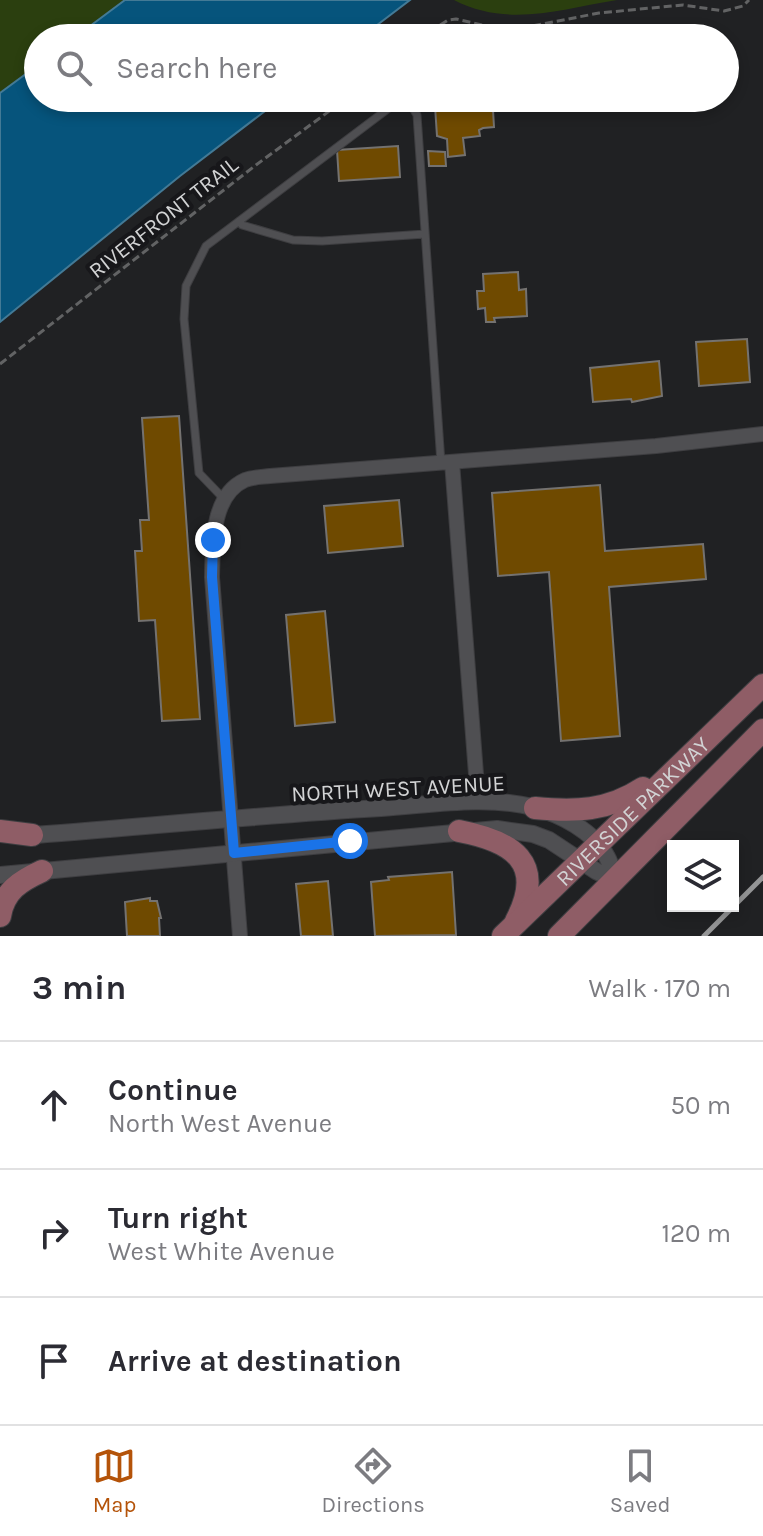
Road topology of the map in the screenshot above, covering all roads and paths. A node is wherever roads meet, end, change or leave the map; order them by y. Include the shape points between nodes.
1 (749, 0) edge
2 (442, 24) edge
3 (478, 24) edge
4 (543, 24) edge
5 (328, 112) edge
6 (384, 112) edge
7 (415, 112) edge
8 (239, 221) junction
9 (425, 234) junction
10 (0, 364) edge
11 (763, 434) edge
12 (447, 463) junction
13 (225, 500) junction
14 (763, 685) edge
15 (763, 730) edge
16 (678, 766) junction
17 (476, 774) dead end
18 (535, 808) junction
19 (232, 820) junction
20 (0, 831) edge
21 (459, 831) junction
22 (32, 835) junction
23 (0, 838) edge
24 (598, 844) junction
25 (234, 853) junction
26 (580, 861) junction
27 (42, 871) junction
28 (0, 875) edge
29 (615, 880) junction
30 (0, 916) edge
31 (508, 932) edge
32 (240, 936) edge
33 (559, 936) edge

1 - 4 path via 724,11 683,5
2 - 3 path via 456,19
5 - 10 path, RIVERFRONT TRAIL
6 - 8 lane
7 - 9 lane
8 - 9 lane via 293,240
8 - 13 lane via 206,246 194,265 186,286 184,319 199,473
9 - 12 lane
11 - 12 street
12 - 13 street via 255,478 244,481
12 - 17 street
13 - 19 street via 213,540 212,577
14 - 16 main road, RIVERSIDE PARKWAY
15 - 29 main road, RIVERSIDE PARKWAY
16 - 18 main road via 605,807
16 - 24 main road, RIVERSIDE PARKWAY
18 - 19 street, NORTH WEST AVENUE via 471,802
18 - 24 street, NORTH WEST AVENUE via 573,824
19 - 22 street, NORTH WEST AVENUE
19 - 25 street
20 - 22 main road
21 - 25 street, NORTH WEST AVENUE
21 - 26 street, NORTH WEST AVENUE via 533,834
21 - 31 main road via 499,841 523,865 526,897
22 - 23 street, NORTH WEST AVENUE
24 - 26 main road, RIVERSIDE PARKWAY
24 - 29 street, NORTH WEST AVENUE
25 - 27 street, NORTH WEST AVENUE
25 - 32 street
26 - 29 street, NORTH WEST AVENUE
26 - 31 main road, RIVERSIDE PARKWAY
27 - 28 street, NORTH WEST AVENUE
27 - 30 main road via 13,888
29 - 33 main road, RIVERSIDE PARKWAY

